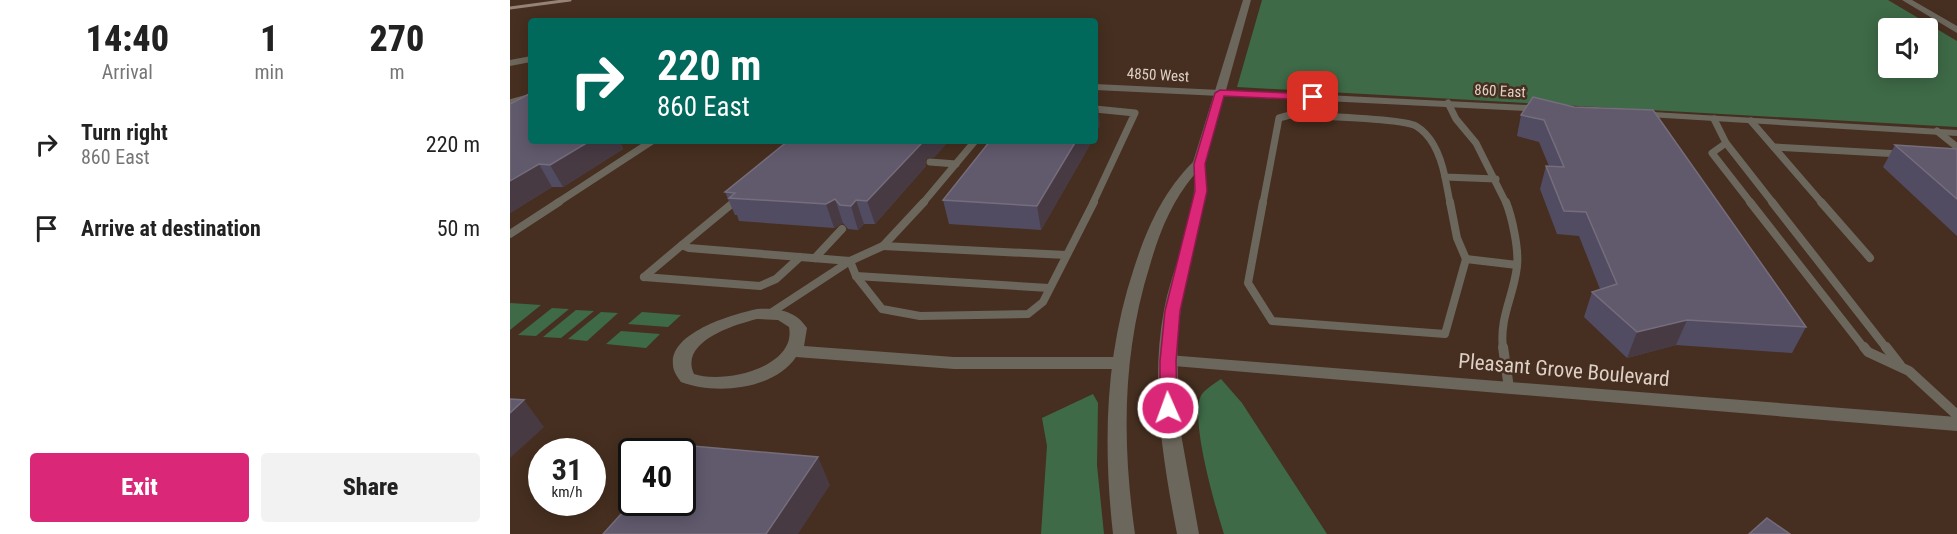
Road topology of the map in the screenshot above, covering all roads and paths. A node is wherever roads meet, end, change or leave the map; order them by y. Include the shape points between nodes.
1 (1247, 0) edge
2 (1906, 0) edge
3 (1954, 27) edge
4 (528, 59) edge
5 (513, 61) edge
6 (1098, 87) edge
7 (1220, 93) junction
8 (528, 98) edge
9 (510, 103) edge
10 (1448, 104) junction
11 (1098, 109) edge
12 (1564, 110) edge
13 (1622, 113) edge
14 (1714, 119) junction
15 (1751, 121) junction
16 (1937, 131) junction
17 (1957, 132) edge
18 (1726, 143) junction
19 (647, 144) edge
20 (973, 144) edge
21 (1774, 147) junction
22 (1957, 147) edge
23 (1911, 155) edge
24 (930, 162) dead end
25 (956, 164) junction
26 (1199, 164) junction
27 (1445, 177) junction
28 (1497, 179) junction
29 (745, 193) edge
30 (842, 229) dead end
31 (510, 234) edge
32 (682, 245) junction
33 (883, 246) junction
34 (1066, 255) junction
35 (800, 257) junction
36 (815, 258) junction
37 (1870, 258) dead end
38 (1466, 259) junction
39 (850, 261) junction
40 (1517, 265) junction
41 (856, 276) junction
42 (1049, 288) junction
43 (769, 314) junction
44 (792, 351) junction
45 (1168, 361) junction
46 (1119, 363) junction
47 (1901, 367) junction
48 (1509, 388) junction
49 (1957, 415) edge
50 (1957, 424) edge
51 (1124, 534) edge
52 (1188, 534) edge

1 - 7 street
2 - 3 street
4 - 5 street
6 - 7 street, 4850 West
7 - 10 street, 860 East
7 - 26 street
8 - 9 lane
10 - 12 street, 860 East
10 - 28 lane
11 - 34 lane via 1135,113
13 - 14 street
14 - 15 street
14 - 18 lane
15 - 16 street
15 - 21 lane
16 - 17 street
16 - 22 lane
18 - 47 lane
18 - 47 lane via 1712,153 1868,352
19 - 31 lane
20 - 25 lane
21 - 23 lane
21 - 37 lane
24 - 25 lane
25 - 33 lane
26 - 45 street via 1201,191 1177,285
26 - 46 street via 1171,194 1160,216 1134,292
27 - 28 lane
27 - 38 lane via 1457,238
27 - 38 lane via 1432,142 1419,126 1290,115 1279,118 1248,283 1272,321 1445,334
28 - 40 lane via 1511,214
29 - 32 lane
30 - 36 lane
32 - 35 lane via 689,249
32 - 35 lane via 644,277 760,286 776,279
33 - 34 lane
33 - 39 lane
34 - 42 lane
35 - 36 lane
36 - 39 lane
38 - 40 lane
39 - 41 lane
39 - 43 lane
40 - 48 lane via 1501,331
41 - 42 lane
41 - 42 lane via 882,309 920,316 1028,314 1042,302
43 - 44 street via 789,318 799,328
43 - 44 street via 744,316 706,332 683,356 682,372 694,382 732,384 773,368
44 - 46 street via 954,363
45 - 48 street, Pleasant Grove Boulevard
45 - 52 street via 1173,459
46 - 51 street via 1114,430
47 - 49 lane
48 - 50 street, Pleasant Grove Boulevard

